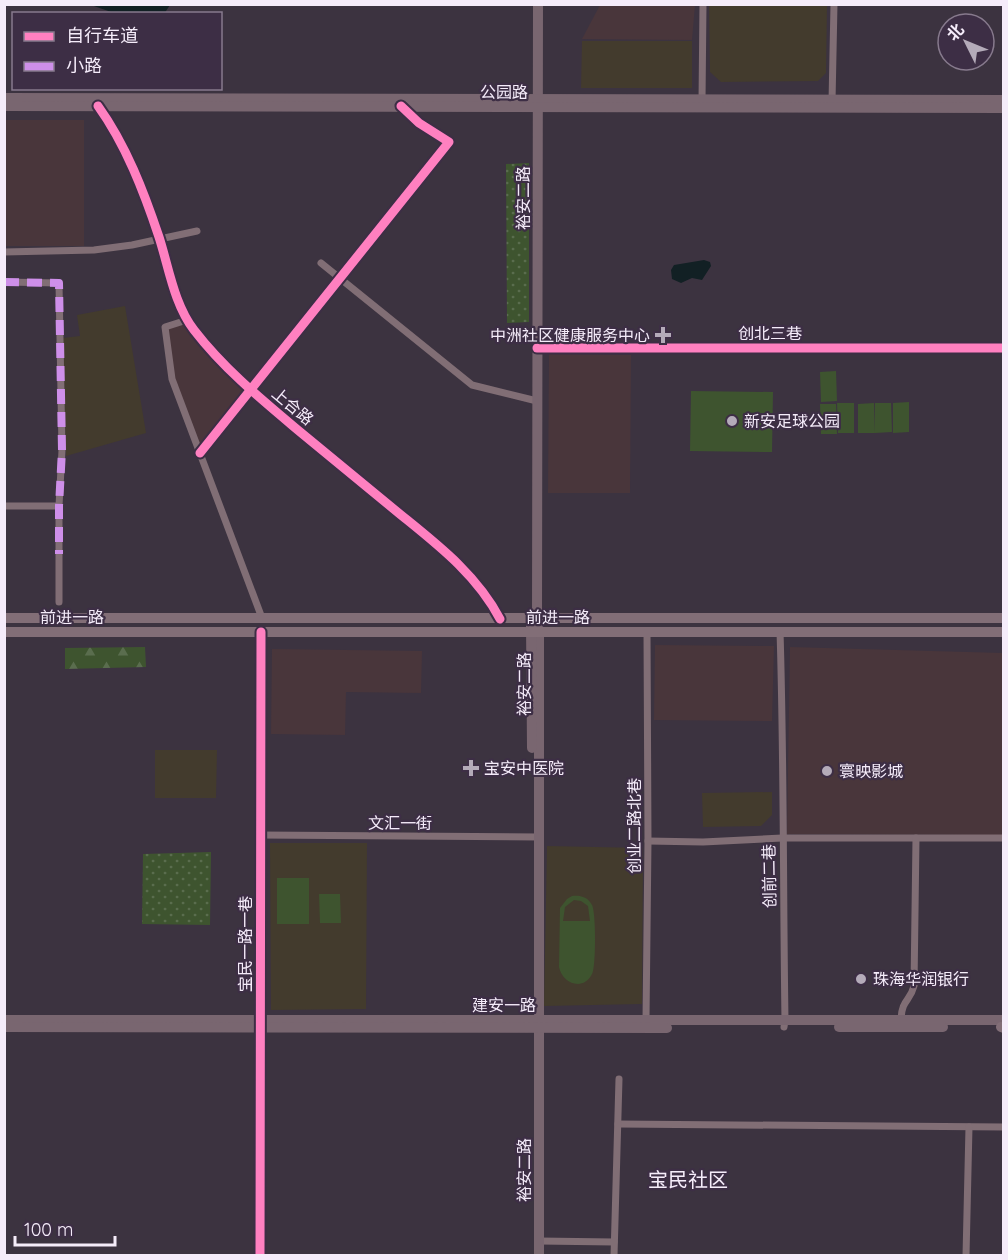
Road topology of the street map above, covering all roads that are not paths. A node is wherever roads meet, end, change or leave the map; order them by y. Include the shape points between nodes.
1 (532, 4) edge
2 (538, 4) edge
3 (703, 4) edge
4 (834, 4) edge
5 (4, 98) edge
6 (1004, 100) edge
7 (535, 103) junction
8 (702, 103) junction
9 (832, 104) junction
10 (4, 106) edge
11 (98, 106) junction
12 (116, 106) junction
13 (401, 106) junction
14 (1004, 108) edge
15 (110, 122) junction
16 (197, 231) dead end
17 (159, 239) junction
18 (4, 252) edge
19 (321, 263) dead end
20 (339, 279) junction
21 (4, 282) edge
22 (187, 320) junction
23 (537, 348) junction
24 (1004, 348) edge
25 (250, 390) junction
26 (534, 401) junction
27 (200, 453) junction
28 (4, 506) edge
29 (58, 506) junction
30 (59, 602) dead end
31 (4, 618) edge
32 (262, 618) junction
33 (1004, 618) edge
34 (500, 619) junction
35 (534, 619) junction
36 (634, 619) junction
37 (780, 631) junction
38 (4, 632) edge
39 (261, 632) junction
40 (633, 632) junction
41 (647, 632) junction
42 (1004, 632) edge
43 (535, 633) junction
44 (260, 835) junction
45 (535, 837) junction
46 (1004, 837) edge
47 (782, 838) junction
48 (916, 838) junction
49 (648, 841) junction
50 (4, 1013) edge
51 (901, 1019) junction
52 (4, 1020) edge
53 (646, 1020) junction
54 (260, 1024) junction
55 (536, 1024) junction
56 (784, 1024) junction
57 (1003, 1025) edge
58 (10, 1027) edge
59 (619, 1079) dead end
60 (618, 1124) junction
61 (969, 1127) junction
62 (1004, 1127) edge
63 (539, 1241) junction
64 (614, 1242) junction
65 (260, 1256) edge
66 (532, 1256) edge
67 (538, 1256) edge
68 (614, 1256) edge
69 (966, 1256) edge

1 - 7 main road, 裕安二路
2 - 7 main road, 裕安二路
3 - 8 street
4 - 9 street
5 - 7 main road, 公园路
6 - 9 main road, 公园路
7 - 8 main road, 公园路
7 - 13 main road, 公园路
7 - 23 main road, 裕安二路
7 - 26 main road, 裕安二路
8 - 9 main road, 公园路
9 - 14 main road, 公园路
10 - 11 main road, 公园路
11 - 12 main road, 公园路
11 - 15 street, 上合路
12 - 13 main road, 公园路
12 - 15 street
13 - 20 street via 449,142
15 - 17 street, 上合路 via 132,166
16 - 17 street
17 - 18 street via 94,250
17 - 22 street, 上合路
19 - 20 street
20 - 25 street
20 - 26 street via 472,385
21 - 29 street via 59,283 62,450
22 - 25 street, 上合路
22 - 27 street via 165,327 172,379
23 - 24 street, 创北三巷
23 - 26 main road, 裕安二路
25 - 27 street
25 - 34 street, 上合路 via 465,570 491,601
26 - 35 main road, 裕安二路
27 - 32 street
28 - 29 street
29 - 30 street
31 - 32 main road, 前进一路
32 - 34 main road, 前进一路
33 - 36 main road, 前进一路
34 - 35 main road, 前进一路
35 - 36 main road, 前进一路
35 - 43 main road, 裕安二路
36 - 40 main road via 627,624
37 - 41 main road, 前进一路
37 - 42 main road, 前进一路
37 - 47 street, 创前二巷
38 - 39 main road, 前进一路
39 - 43 main road, 前进一路
39 - 44 street, 宝民一路一巷
40 - 41 main road, 前进一路
40 - 43 main road, 前进一路
41 - 49 street, 创业二路北巷
43 - 45 main road, 裕安二路
44 - 45 street, 文汇一街
44 - 54 street, 宝民一路一巷
45 - 55 main road, 裕安二路
46 - 48 street
47 - 48 street
47 - 49 street
47 - 56 street, 创前二巷
48 - 51 street via 914,986 901,1008
49 - 53 street, 创业二路北巷
50 - 58 main road
51 - 56 main road, 建安一路
51 - 57 main road, 建安一路
52 - 58 main road, 建安一路
53 - 55 main road, 建安一路
53 - 56 main road, 建安一路
54 - 55 main road, 建安一路
54 - 58 main road, 建安一路
54 - 65 street, 宝民一路一巷
55 - 56 main road, 建安一路
55 - 63 main road, 裕安二路
55 - 66 main road, 裕安二路
56 - 57 main road, 建安一路
59 - 60 street
60 - 61 street
60 - 64 street
61 - 62 street
61 - 69 street
63 - 64 street
63 - 67 main road, 裕安二路
64 - 68 street

